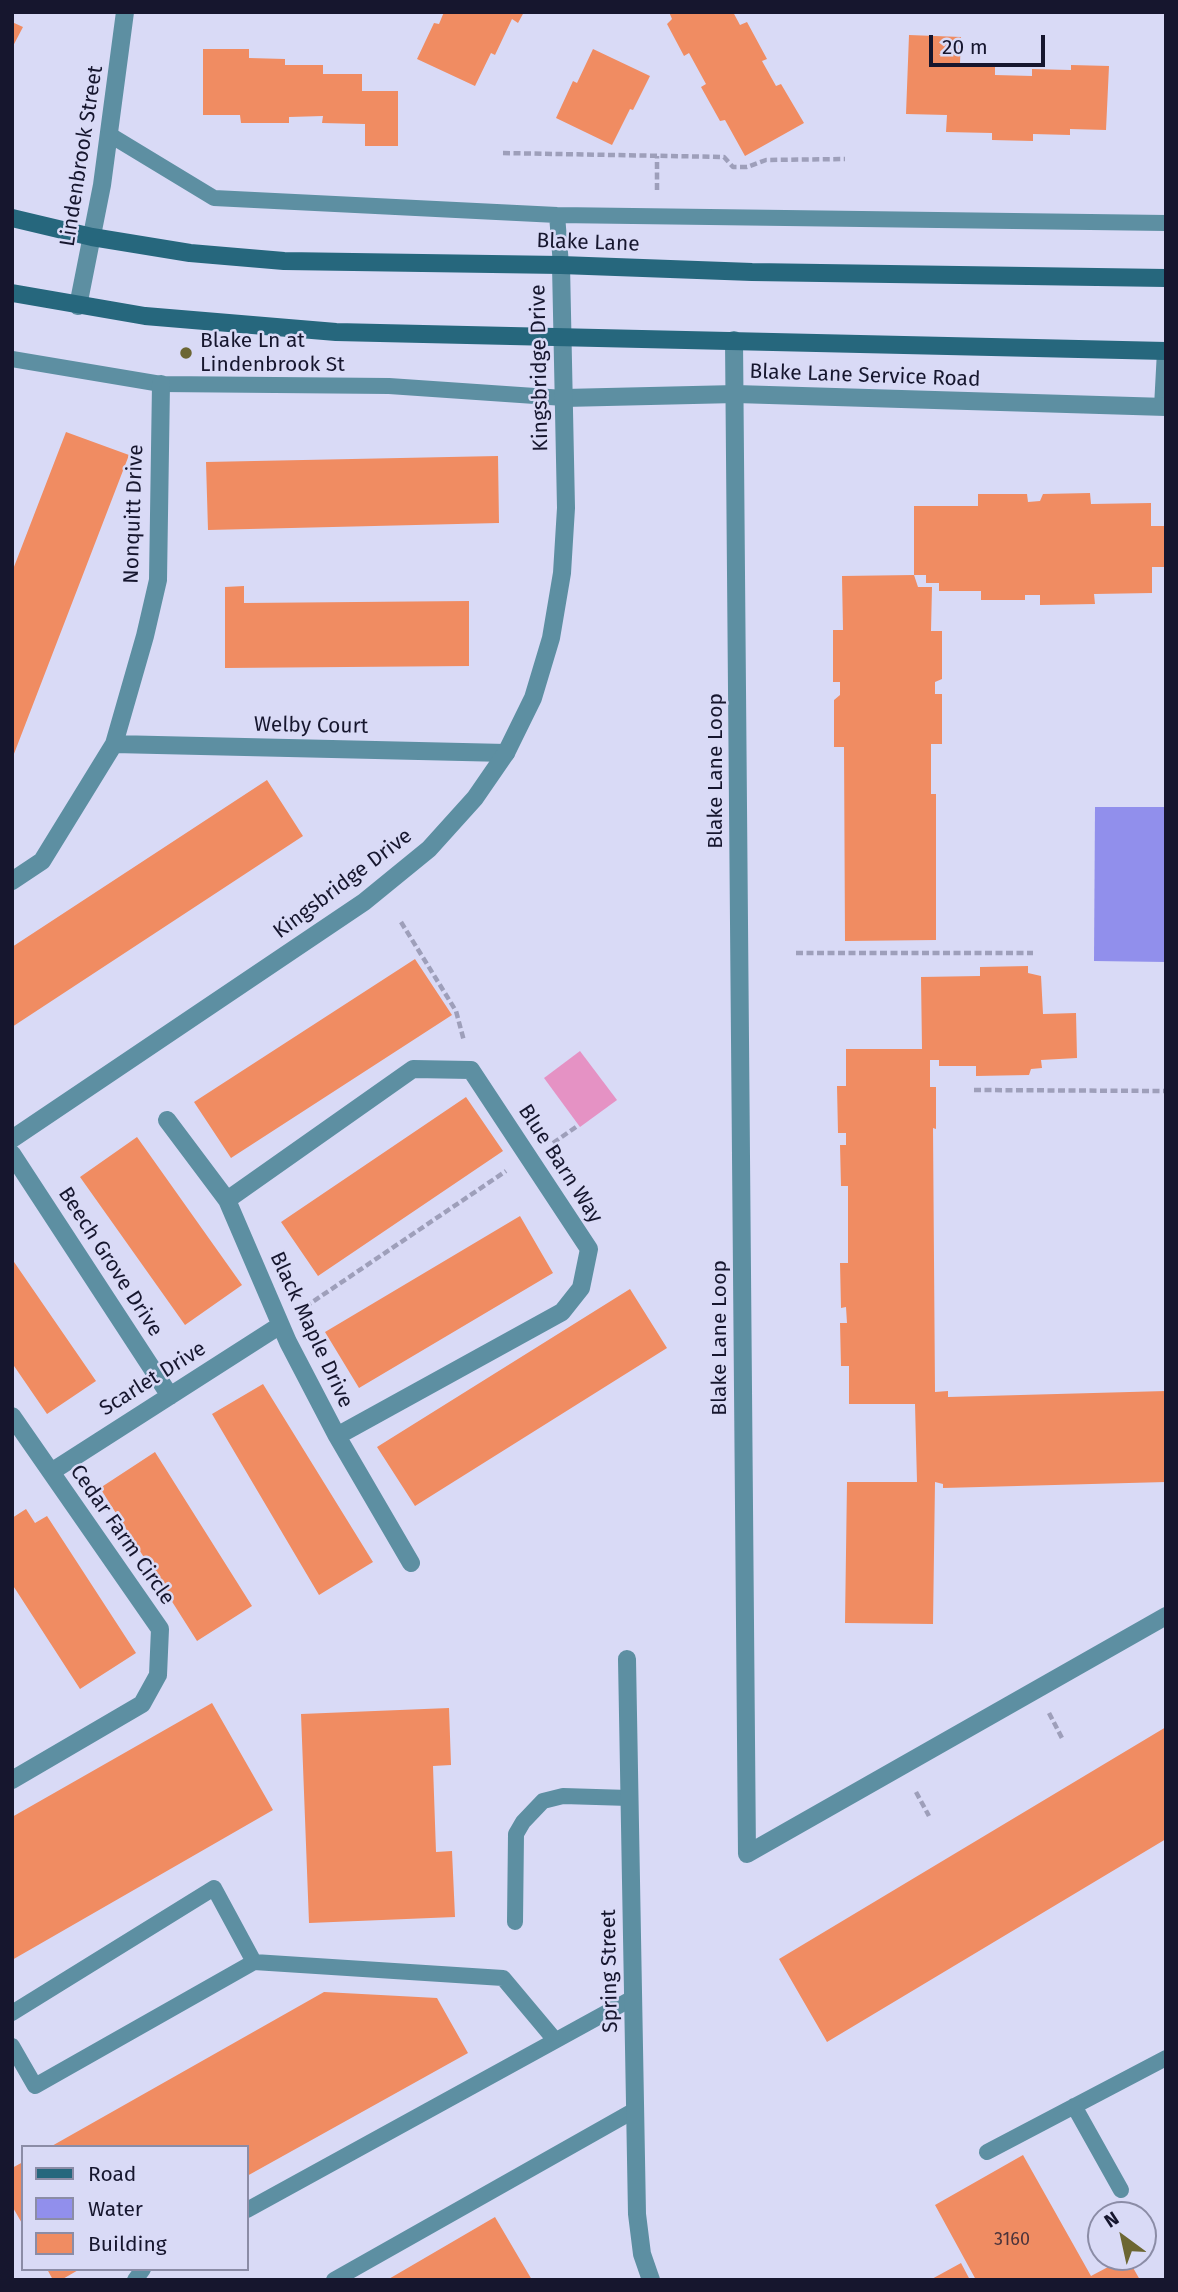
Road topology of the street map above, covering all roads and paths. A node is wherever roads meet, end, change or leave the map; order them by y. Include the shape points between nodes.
1 (125, 12) edge
2 (110, 135) junction
3 (503, 153) dead end
4 (845, 159) dead end
5 (557, 215) junction
6 (12, 218) edge
7 (1166, 223) edge
8 (92, 237) junction
9 (561, 265) junction
10 (1166, 278) edge
11 (12, 293) edge
12 (78, 306) junction
13 (563, 336) junction
14 (733, 340) junction
15 (1165, 351) edge
16 (12, 359) edge
17 (161, 384) junction
18 (736, 394) junction
19 (564, 398) junction
20 (1164, 407) edge
21 (114, 744) junction
22 (506, 753) junction
23 (12, 881) edge
24 (401, 922) dead end
25 (796, 953) dead end
26 (1032, 953) dead end
27 (471, 1070) junction
28 (974, 1090) dead end
29 (1166, 1091) edge
30 (167, 1120) dead end
31 (576, 1127) dead end
32 (12, 1139) edge
33 (549, 1145) dead end
34 (12, 1154) edge
35 (511, 1168) dead end
36 (227, 1200) junction
37 (298, 1312) dead end
38 (279, 1326) junction
39 (170, 1396) junction
40 (12, 1416) edge
41 (337, 1436) junction
42 (51, 1472) junction
43 (411, 1563) dead end
44 (1166, 1616) edge
45 (627, 1659) dead end
46 (12, 1780) edge
47 (629, 1798) junction
48 (515, 1922) dead end
49 (254, 1962) junction
50 (633, 1998) junction
51 (12, 2013) edge
52 (555, 2040) junction
53 (12, 2046) edge
54 (1166, 2058) edge
55 (1074, 2106) junction
56 (635, 2110) junction
57 (987, 2152) dead end
58 (1121, 2190) dead end
59 (248, 2209) edge
60 (334, 2280) edge
61 (651, 2280) edge

1 - 2 street, Lindenbrook Street
2 - 5 lane via 214,198
2 - 8 street, Lindenbrook Street
3 - 4 path via 724,158 733,167 766,160
5 - 7 lane
5 - 9 lane
6 - 8 main road, Blake Lane
8 - 9 main road, Blake Lane via 190,253 284,261
8 - 12 street, Lindenbrook Street
9 - 10 main road, Blake Lane
9 - 13 street, Kingsbridge Drive
11 - 12 main road
12 - 13 main road via 336,332
13 - 14 main road
13 - 19 street, Kingsbridge Drive
14 - 15 main road
14 - 18 street, Blake Lane Loop
15 - 20 lane
16 - 17 lane
17 - 19 lane via 389,386
17 - 21 street, Nonquitt Drive via 158,580
18 - 19 street, Blake Lane Service Road
18 - 20 street, Blake Lane Service Road
18 - 44 street, Blake Lane Loop via 747,1854
19 - 22 street, Kingsbridge Drive via 566,508 560,586 533,698
21 - 22 street, Welby Court
21 - 23 street, Nonquitt Drive via 42,861
22 - 32 street, Kingsbridge Drive via 475,798 429,849 364,902
24 - 27 path via 456,1011
25 - 26 path
27 - 36 street via 413,1069
27 - 41 street, Blue Barn Way via 589,1249 581,1288 562,1312
28 - 29 path
30 - 36 street, Black Maple Drive
31 - 33 path
34 - 39 street, Beech Grove Drive
35 - 37 path
36 - 38 street, Black Maple Drive
38 - 39 street, Scarlet Drive
38 - 41 street, Black Maple Drive
39 - 42 street, Scarlet Drive
40 - 42 street, Cedar Farm Circle
41 - 43 street, Black Maple Drive
42 - 46 street, Cedar Farm Circle via 160,1629 158,1675 142,1704
45 - 47 street, Spring Street
47 - 48 lane via 563,1796 543,1801 523,1822 516,1834
47 - 50 street, Spring Street
49 - 51 lane via 214,1888
49 - 52 lane via 503,1978
49 - 53 lane via 35,2086
50 - 52 lane
50 - 56 street, Spring Street
52 - 59 lane
54 - 55 lane
55 - 57 lane
55 - 58 lane
56 - 60 lane
56 - 61 street, Spring Street via 637,2214

